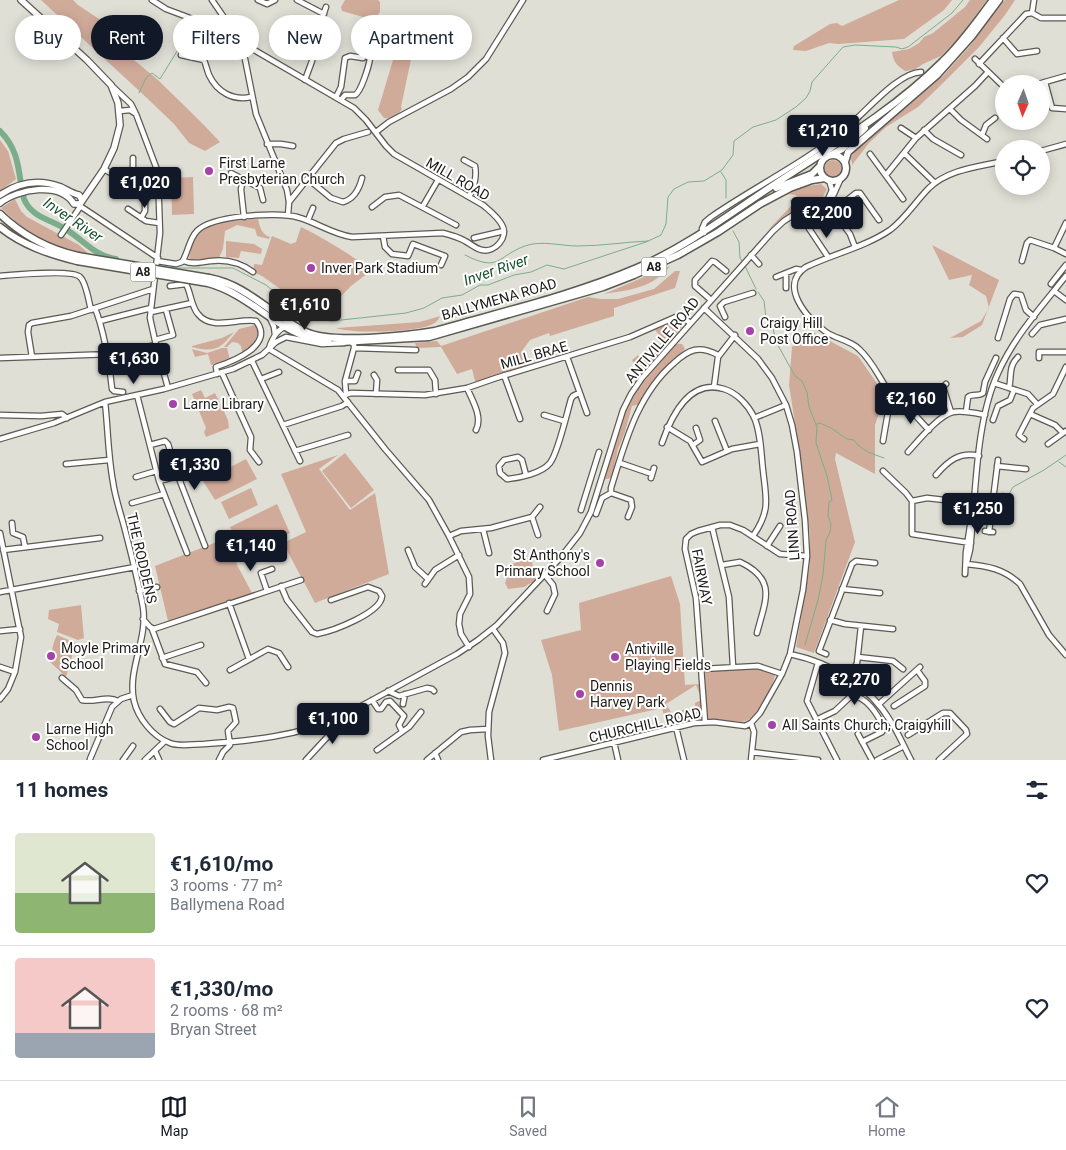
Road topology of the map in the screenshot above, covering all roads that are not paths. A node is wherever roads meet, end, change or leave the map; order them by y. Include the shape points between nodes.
1 (21, 0) edge
2 (152, 0) edge
3 (212, 0) edge
4 (258, 0) edge
5 (275, 0) edge
6 (297, 0) edge
7 (522, 0) edge
8 (993, 0) edge
9 (999, 0) edge
10 (1034, 0) edge
11 (326, 7) dead end
12 (1032, 13) junction
13 (324, 14) joint
14 (182, 15) edge
15 (223, 15) edge
16 (1066, 18) edge
17 (1003, 38) junction
18 (1037, 51) dead end
19 (259, 54) edge
20 (351, 56) edge
21 (975, 59) dead end
22 (204, 60) edge
23 (245, 60) edge
24 (312, 60) edge
25 (369, 60) edge
26 (979, 64) junction
27 (921, 72) dead end
28 (988, 72) junction
29 (1066, 76) edge
30 (995, 79) edge
31 (305, 80) junction
32 (1050, 81) edge
33 (110, 85) junction
34 (251, 97) junction
35 (339, 98) junction
36 (900, 99) junction
37 (1050, 101) edge
38 (950, 109) junction
39 (1066, 109) edge
40 (120, 111) junction
41 (136, 113) junction
42 (995, 118) dead end
43 (900, 127) dead end
44 (924, 130) junction
45 (368, 132) dead end
46 (376, 132) junction
47 (982, 135) junction
48 (916, 138) junction
49 (987, 139) dead end
50 (834, 142) junction
51 (267, 144) junction
52 (1066, 144) edge
53 (293, 146) dead end
54 (1050, 148) edge
55 (904, 152) junction
56 (831, 155) junction
57 (873, 155) dead end
58 (960, 155) dead end
59 (133, 158) dead end
60 (464, 160) dead end
61 (845, 162) junction
62 (995, 163) edge
63 (820, 166) junction
64 (104, 169) junction
65 (231, 173) dead end
66 (886, 175) junction
67 (362, 178) dead end
68 (842, 178) junction
69 (308, 179) junction
70 (827, 179) junction
71 (438, 180) junction
72 (243, 181) junction
73 (935, 183) junction
74 (0, 195) edge
75 (469, 197) junction
76 (904, 199) dead end
77 (77, 200) junction
78 (263, 200) dead end
79 (827, 200) junction
80 (289, 202) junction
81 (0, 203) edge
82 (145, 203) dead end
83 (746, 204) junction
84 (423, 206) junction
85 (372, 207) dead end
86 (313, 208) dead end
87 (128, 209) dead end
88 (798, 212) junction
89 (0, 214) edge
90 (717, 214) junction
91 (288, 215) junction
92 (244, 217) junction
93 (141, 218) junction
94 (308, 220) junction
95 (722, 220) junction
96 (879, 220) dead end
97 (159, 223) junction
98 (1066, 223) edge
99 (456, 225) dead end
100 (0, 227) edge
101 (504, 231) junction
102 (703, 232) junction
103 (61, 235) dead end
104 (383, 236) junction
105 (474, 238) dead end
106 (708, 238) junction
107 (855, 247) junction
108 (1054, 248) junction
109 (1066, 254) edge
110 (751, 255) junction
111 (828, 257) junction
112 (78, 258) junction
113 (1029, 260) dead end
114 (157, 261) junction
115 (184, 261) junction
116 (759, 264) dead end
117 (442, 265) dead end
118 (1066, 265) edge
119 (801, 270) junction
120 (726, 271) dead end
121 (253, 272) dead end
122 (786, 273) junction
123 (0, 276) edge
124 (1066, 276) edge
125 (776, 277) dead end
126 (209, 281) junction
127 (1051, 281) dead end
128 (170, 286) dead end
129 (153, 288) junction
130 (786, 288) dead end
131 (1054, 291) junction
132 (753, 293) dead end
133 (711, 300) junction
134 (1066, 300) edge
135 (192, 303) junction
136 (704, 308) junction
137 (93, 309) junction
138 (151, 310) junction
139 (166, 310) junction
140 (1034, 317) junction
141 (270, 318) junction
142 (717, 319) junction
143 (1066, 319) edge
144 (100, 320) junction
145 (690, 323) junction
146 (292, 324) junction
147 (284, 327) junction
148 (735, 335) junction
149 (1039, 335) dead end
150 (275, 336) junction
151 (1005, 336) dead end
152 (155, 342) junction
153 (354, 345) junction
154 (269, 350) junction
155 (416, 350) dead end
156 (1066, 352) edge
157 (108, 354) junction
158 (718, 355) junction
159 (32, 357) junction
160 (567, 357) junction
161 (1018, 357) dead end
162 (0, 358) edge
163 (996, 358) dead end
164 (1039, 358) dead end
165 (252, 361) junction
166 (1066, 367) edge
167 (398, 370) dead end
168 (279, 372) dead end
169 (358, 373) dead end
170 (220, 374) junction
171 (374, 375) dead end
172 (504, 375) junction
173 (261, 379) junction
174 (166, 380) junction
175 (345, 380) junction
176 (994, 383) junction
177 (942, 386) dead end
178 (714, 387) junction
179 (168, 388) junction
180 (467, 388) junction
181 (1012, 389) junction
182 (158, 390) junction
183 (123, 392) dead end
184 (579, 393) junction
185 (376, 394) junction
186 (436, 394) junction
187 (137, 395) junction
188 (345, 395) junction
189 (105, 402) junction
190 (348, 402) junction
191 (1038, 404) junction
192 (786, 405) junction
193 (906, 406) junction
194 (952, 412) junction
195 (966, 412) junction
196 (587, 413) dead end
197 (1030, 414) junction
198 (544, 415) dead end
199 (985, 415) junction
200 (0, 416) edge
201 (67, 418) junction
202 (754, 418) junction
203 (995, 419) dead end
204 (520, 420) dead end
205 (564, 421) junction
206 (715, 421) dead end
207 (283, 425) junction
208 (667, 427) junction
209 (696, 428) dead end
210 (476, 430) dead end
211 (929, 430) junction
212 (1064, 432) edge
213 (348, 435) dead end
214 (0, 439) edge
215 (1024, 439) dead end
216 (883, 441) dead end
217 (662, 443) dead end
218 (760, 444) junction
219 (1048, 444) dead end
220 (150, 445) junction
221 (694, 445) junction
222 (295, 451) junction
223 (727, 451) junction
224 (598, 452) dead end
225 (907, 452) dead end
226 (171, 454) dead end
227 (979, 456) junction
228 (109, 460) junction
229 (998, 460) dead end
230 (300, 461) dead end
231 (259, 462) dead end
232 (620, 463) junction
233 (66, 464) dead end
234 (997, 466) junction
235 (654, 468) dead end
236 (594, 470) junction
237 (1023, 470) dead end
238 (156, 471) junction
239 (883, 471) dead end
240 (603, 472) junction
241 (936, 472) dead end
242 (526, 475) junction
243 (136, 476) dead end
244 (601, 479) junction
245 (158, 481) junction
246 (613, 483) junction
247 (611, 492) junction
248 (164, 494) junction
249 (974, 498) junction
250 (993, 500) junction
251 (912, 501) junction
252 (962, 502) dead end
253 (132, 503) dead end
254 (540, 507) dead end
255 (581, 510) dead end
256 (596, 514) dead end
257 (532, 517) junction
258 (628, 518) dead end
259 (12, 523) dead end
260 (780, 526) dead end
261 (712, 527) junction
262 (483, 529) junction
263 (989, 532) dead end
264 (0, 533) edge
265 (538, 535) dead end
266 (449, 536) junction
267 (753, 536) junction
268 (100, 538) dead end
269 (969, 542) junction
270 (206, 546) dead end
271 (767, 546) junction
272 (25, 547) junction
273 (408, 550) dead end
274 (187, 553) dead end
275 (489, 553) dead end
276 (2, 554) edge
277 (460, 555) junction
278 (807, 556) junction
279 (871, 556) dead end
280 (967, 563) junction
281 (722, 565) junction
282 (135, 567) junction
283 (272, 569) dead end
284 (965, 574) dead end
285 (544, 575) junction
286 (300, 580) dead end
287 (281, 586) junction
288 (156, 587) dead end
289 (842, 589) junction
290 (12, 590) junction
291 (139, 591) junction
292 (267, 591) junction
293 (0, 592) edge
294 (880, 593) dead end
295 (332, 600) dead end
296 (229, 603) junction
297 (547, 610) dead end
298 (143, 619) junction
299 (830, 620) junction
300 (861, 626) junction
301 (20, 629) junction
302 (152, 629) junction
303 (494, 629) junction
304 (893, 629) dead end
305 (0, 631) edge
306 (757, 633) dead end
307 (486, 635) junction
308 (500, 638) junction
309 (201, 645) dead end
310 (469, 647) junction
311 (790, 654) junction
312 (826, 654) dead end
313 (1066, 655) edge
314 (858, 657) junction
315 (162, 658) junction
316 (249, 659) junction
317 (818, 662) junction
318 (288, 667) dead end
319 (733, 667) junction
320 (0, 668) edge
321 (702, 669) junction
322 (903, 669) dead end
323 (230, 670) dead end
324 (15, 672) junction
325 (782, 674) junction
326 (62, 678) dead end
327 (849, 678) junction
328 (206, 683) dead end
329 (388, 691) junction
330 (434, 691) dead end
331 (404, 694) junction
332 (133, 695) junction
333 (0, 699) edge
334 (372, 700) junction
335 (118, 701) junction
336 (895, 703) dead end
337 (403, 704) dead end
338 (879, 704) junction
339 (160, 709) dead end
340 (422, 714) dead end
341 (816, 720) junction
342 (331, 722) junction
343 (705, 722) junction
344 (751, 723) junction
345 (676, 727) junction
346 (488, 730) junction
347 (402, 731) junction
348 (858, 734) dead end
349 (908, 735) dead end
350 (165, 741) junction
351 (229, 742) junction
352 (614, 742) junction
353 (862, 742) junction
354 (133, 746) dead end
355 (904, 746) junction
356 (377, 748) dead end
357 (155, 751) junction
358 (752, 752) junction
359 (435, 753) junction
360 (90, 758) dead end
361 (789, 758) edge
362 (818, 759) edge
363 (123, 760) edge
364 (145, 760) edge
365 (159, 760) edge
366 (219, 760) edge
367 (306, 760) edge
368 (427, 760) edge
369 (438, 760) edge
370 (491, 760) edge
371 (543, 760) edge
372 (618, 760) edge
373 (684, 760) edge
374 (751, 760) edge
375 (837, 760) edge
376 (872, 760) edge
377 (877, 760) edge
378 (911, 760) edge
379 (939, 760) edge

1 - 33 main road via 75,48
2 - 14 street
3 - 15 street
4 - 5 street via 268,4
6 - 13 street
7 - 46 street via 491,52 468,77
8 - 36 highway, BALLYMENA ROAD / A8 via 945,60
9 - 61 highway via 937,76 848,152
10 - 12 street
11 - 13 street
12 - 16 street via 1040,18
12 - 17 street via 1024,15
17 - 18 street via 1018,54
17 - 26 street
19 - 31 street, MILL ROAD
20 - 35 street via 345,58
21 - 26 street
22 - 34 street via 212,81 226,94 236,98
23 - 34 street
24 - 31 street
25 - 35 street via 360,92
26 - 28 street
27 - 50 street, BALLYMENA ROAD via 914,72 888,90
28 - 30 street
28 - 38 street
29 - 32 street
31 - 35 street, MILL ROAD
33 - 40 main road
33 - 41 street
34 - 51 street
35 - 46 street, MILL ROAD
36 - 50 highway, BALLYMENA ROAD / A8
36 - 56 highway, A8
37 - 39 street via 1052,108
38 - 44 street
38 - 47 street
40 - 41 street
40 - 64 main road via 119,132
41 - 97 street via 156,167
42 - 47 street via 986,125
43 - 48 street
44 - 48 street
44 - 58 street
45 - 69 street via 338,142
46 - 71 street, MILL ROAD via 390,151
47 - 49 street
48 - 55 street
50 - 83 highway, BALLYMENA ROAD / A8
50 - 90 street, BALLYMENA ROAD
51 - 53 street
51 - 80 street
52 - 54 street
55 - 66 street
55 - 73 street
56 - 61 highway via 839,156
56 - 63 highway, A8
57 - 66 street
59 - 64 street via 133,172 126,179
60 - 75 street via 475,166 476,172 476,183
61 - 68 highway via 846,171
62 - 73 street via 955,172
63 - 70 highway
63 - 83 highway, A8 via 812,174
64 - 77 main road
65 - 72 street
66 - 76 street
67 - 69 street via 356,193 342,202 335,201
68 - 70 highway, A8
68 - 79 street via 835,194
69 - 80 street
70 - 79 street via 832,190
70 - 106 highway, BALLYMENA ROAD / A8 via 812,180 780,194
71 - 75 street, MILL ROAD
71 - 84 street
72 - 78 street via 260,188
72 - 92 street
73 - 107 street via 889,230
74 - 77 main road via 26,183 47,183 60,186
75 - 101 street, MILL ROAD via 493,213
77 - 81 main road via 50,190 17,193
77 - 103 street via 68,226
77 - 114 street
79 - 88 street, ANTIVILLE ROAD
80 - 91 street
82 - 93 street
83 - 95 highway, BALLYMENA ROAD / A8
84 - 85 street via 394,195
84 - 99 street
86 - 94 street
87 - 93 street
88 - 110 street, ANTIVILLE ROAD
88 - 111 street
89 - 112 highway, A8 via 33,240
90 - 95 street
90 - 102 street, BALLYMENA ROAD via 702,226
91 - 92 street
91 - 94 street
92 - 115 street via 220,220 201,228 193,236
93 - 97 street via 146,222
94 - 104 street via 347,236
95 - 102 highway, BALLYMENA ROAD / A8
96 - 107 street via 860,193 833,211 850,234
97 - 114 street
98 - 108 street
100 - 112 highway, A8 via 29,245
101 - 104 street via 496,247 485,251 443,233
101 - 105 street
102 - 106 street
102 - 146 highway, BALLYMENA ROAD / A8 via 653,261 607,280 435,331 331,338 312,334
104 - 117 street via 387,250 394,255 408,256 413,244 445,256
106 - 153 highway, BALLYMENA ROAD / A8 via 648,269 584,293 429,337
107 - 111 street
108 - 109 street
108 - 113 street via 1030,240 1023,260
110 - 116 street
110 - 133 street, ANTIVILLE ROAD
111 - 119 street
112 - 126 highway, A8, bridge
114 - 115 street via 178,264
114 - 129 street, bridge
115 - 121 street via 234,262
118 - 127 street
119 - 122 street
119 - 193 street via 794,286 798,302 826,332 859,349 891,392
120 - 133 street via 712,261 695,280 696,287
122 - 125 street
122 - 130 street
123 - 137 street via 72,273 80,276
124 - 131 street
126 - 141 highway, A8 via 231,291
126 - 146 highway, A8 via 225,282 240,288
128 - 135 street via 186,284
129 - 137 street
129 - 138 street
131 - 134 street
131 - 140 street
132 - 142 street via 724,302 720,306 724,315
133 - 136 street, ANTIVILLE ROAD
135 - 139 street
135 - 170 street via 202,318 212,322 248,320 256,321 261,327 262,335 256,345 240,358 216,368
136 - 142 street, LINN ROAD
136 - 145 street, ANTIVILLE ROAD
137 - 144 street
137 - 159 street via 29,325
138 - 139 street
138 - 144 street
138 - 152 street
139 - 152 street via 173,335
140 - 151 street via 1026,310 1021,295 1014,294 999,336
140 - 176 street via 1012,348
141 - 147 highway, A8
141 - 150 street
142 - 148 street, LINN ROAD
143 - 149 street via 1038,326 1033,332
144 - 157 street
145 - 160 street, MILL BRAE via 678,316 630,337
145 - 240 street, ANTIVILLE ROAD via 631,394 619,420
146 - 147 street
147 - 150 street
147 - 153 highway, A8 via 318,341
148 - 158 street
148 - 192 street, LINN ROAD via 765,367
150 - 154 street
152 - 157 street
152 - 174 street
153 - 154 street via 322,344 286,337
153 - 155 street
153 - 175 street
154 - 165 street
154 - 188 street
156 - 164 street via 1039,352
157 - 159 street
157 - 183 street via 112,389
158 - 178 street
158 - 232 street via 707,350 693,350 661,376 639,408
159 - 162 street
160 - 172 street, MILL BRAE
160 - 184 street
161 - 181 street via 1010,371
163 - 195 street via 983,393 969,395
165 - 170 street
165 - 173 street
166 - 191 street via 1052,395
167 - 186 street via 429,370 435,380
168 - 173 street
169 - 175 street via 355,381
170 - 179 street
170 - 231 street via 251,437 250,450
171 - 185 street
172 - 180 street, MILL BRAE
172 - 204 street
173 - 207 street
174 - 179 street
174 - 182 street
175 - 188 street
176 - 181 street
176 - 199 street
177 - 194 street
178 - 202 street via 735,394
178 - 208 street via 698,390 690,396
179 - 182 street
180 - 186 street, MILL BRAE
180 - 210 street via 478,417
181 - 191 street via 1030,396
181 - 203 street via 1010,400 998,406
182 - 187 street
184 - 196 street
184 - 205 street via 572,396
185 - 186 street, MILL BRAE
185 - 188 street, MILL BRAE
187 - 189 street
187 - 220 street
188 - 190 street
189 - 201 street
189 - 228 street, THE RODDENS
190 - 207 street
190 - 266 street via 424,493
191 - 197 street
192 - 202 street
192 - 278 street, LINN ROAD via 796,447
193 - 211 street
193 - 216 street via 888,412
194 - 195 street
194 - 211 street
195 - 199 street
197 - 212 street
197 - 215 street via 1019,435
198 - 205 street
199 - 227 street
200 - 201 street via 62,414
201 - 214 street
202 - 218 street
205 - 242 street via 550,462
206 - 223 street
207 - 222 street
208 - 217 street
208 - 221 street
209 - 221 street via 700,440
211 - 225 street
212 - 219 street
213 - 222 street
218 - 223 street
218 - 267 street via 766,508 762,523
220 - 226 street via 165,441
220 - 238 street
221 - 223 street via 703,462
222 - 230 street
224 - 236 street
227 - 241 street via 956,456
227 - 249 street
228 - 233 street
228 - 282 street, THE RODDENS
229 - 234 street
232 - 235 street via 651,476
232 - 246 street
234 - 237 street
234 - 250 street
236 - 240 street
236 - 255 street
238 - 243 street
238 - 245 street
239 - 251 street
240 - 244 street, ANTIVILLE ROAD
242 - 242 street via 505,478 500,473 500,466 504,460 518,457
244 - 246 street
244 - 285 street, ANTIVILLE ROAD via 591,512 580,533
245 - 248 street
245 - 270 street via 178,476
246 - 247 street
247 - 256 street via 602,498
247 - 258 street via 630,500 632,506
248 - 253 street
248 - 274 street
249 - 250 street
249 - 269 street
250 - 263 street
251 - 252 street via 927,498
251 - 269 street via 912,534
254 - 257 street
257 - 262 street
257 - 265 street
259 - 272 street via 13,533 23,537
260 - 271 street
261 - 267 street, FAIRWAY via 731,525
261 - 281 street
261 - 321 street, FAIRWAY via 690,534 684,544 696,598
262 - 266 street
262 - 275 street
264 - 276 street
266 - 277 street
267 - 271 street, FAIRWAY
268 - 272 street
269 - 280 street via 965,557
271 - 278 street, FAIRWAY via 782,555
272 - 276 street
273 - 277 street via 426,582 437,568
276 - 290 street
277 - 310 street via 468,572 470,587 458,624
278 - 311 street, LINN ROAD
279 - 289 street via 872,562 854,562
280 - 284 street
280 - 313 street via 989,564 1020,584 1050,635
281 - 306 street via 740,562 764,582 766,599
281 - 319 street via 729,597
282 - 290 street
282 - 291 street, THE RODDENS
283 - 292 street via 261,573
285 - 297 street via 553,585 555,594
285 - 303 street, ANTIVILLE ROAD
286 - 287 street
287 - 292 street
287 - 295 street via 287,600 317,634 369,614 382,596 379,591 368,587
288 - 291 street
289 - 294 street
289 - 299 street
290 - 293 street
290 - 301 street
291 - 298 street, THE RODDENS
292 - 296 street
296 - 302 street
296 - 316 street
298 - 302 street
298 - 332 street, THE RODDENS
299 - 300 street
299 - 312 street via 819,651
300 - 304 street
300 - 314 street
301 - 305 street
301 - 324 street
302 - 315 street
303 - 307 street
303 - 308 street
307 - 308 street
307 - 310 street
308 - 346 street via 505,653 490,702
309 - 315 street
310 - 329 street
311 - 317 street
311 - 325 street, LINN ROAD
314 - 322 street via 893,661
314 - 327 street
315 - 328 street via 168,666 196,672
316 - 318 street via 272,650 279,653
316 - 323 street
317 - 327 street
317 - 341 street via 807,699
319 - 321 street
319 - 325 street via 758,666
320 - 324 street
321 - 343 street, FAIRWAY
324 - 333 street
325 - 344 street, LINN ROAD
326 - 335 street via 82,700 112,698
327 - 338 street
329 - 331 street via 394,695
329 - 334 street
330 - 331 street via 427,688
331 - 337 street
332 - 335 street
332 - 350 street, THE RODDENS via 144,722
334 - 342 street
334 - 347 street via 378,709 390,701 404,716 399,725
335 - 360 street via 111,709
336 - 338 street via 925,686 918,669
338 - 355 street
339 - 351 street via 174,724 198,708 217,710 231,707 236,720 228,731
340 - 347 street
341 - 353 street via 835,711 851,696 860,698 884,728
341 - 375 street
342 - 351 street
342 - 367 street via 331,733
343 - 344 street, CHURCHILL ROAD via 741,726
343 - 345 street, CHURCHILL ROAD
344 - 358 street via 754,732
345 - 352 street, CHURCHILL ROAD
345 - 373 street
346 - 359 street via 461,732
346 - 370 street
347 - 356 street
348 - 353 street
349 - 379 street via 943,713 951,713 966,730 966,735
350 - 351 street via 178,744
350 - 357 street
351 - 366 street
352 - 371 street, CHURCHILL ROAD
352 - 372 street
353 - 376 street
354 - 363 street
355 - 377 street
355 - 378 street
357 - 364 street
357 - 365 street
358 - 361 street
358 - 374 street
359 - 368 street
359 - 369 street
361 - 362 street

